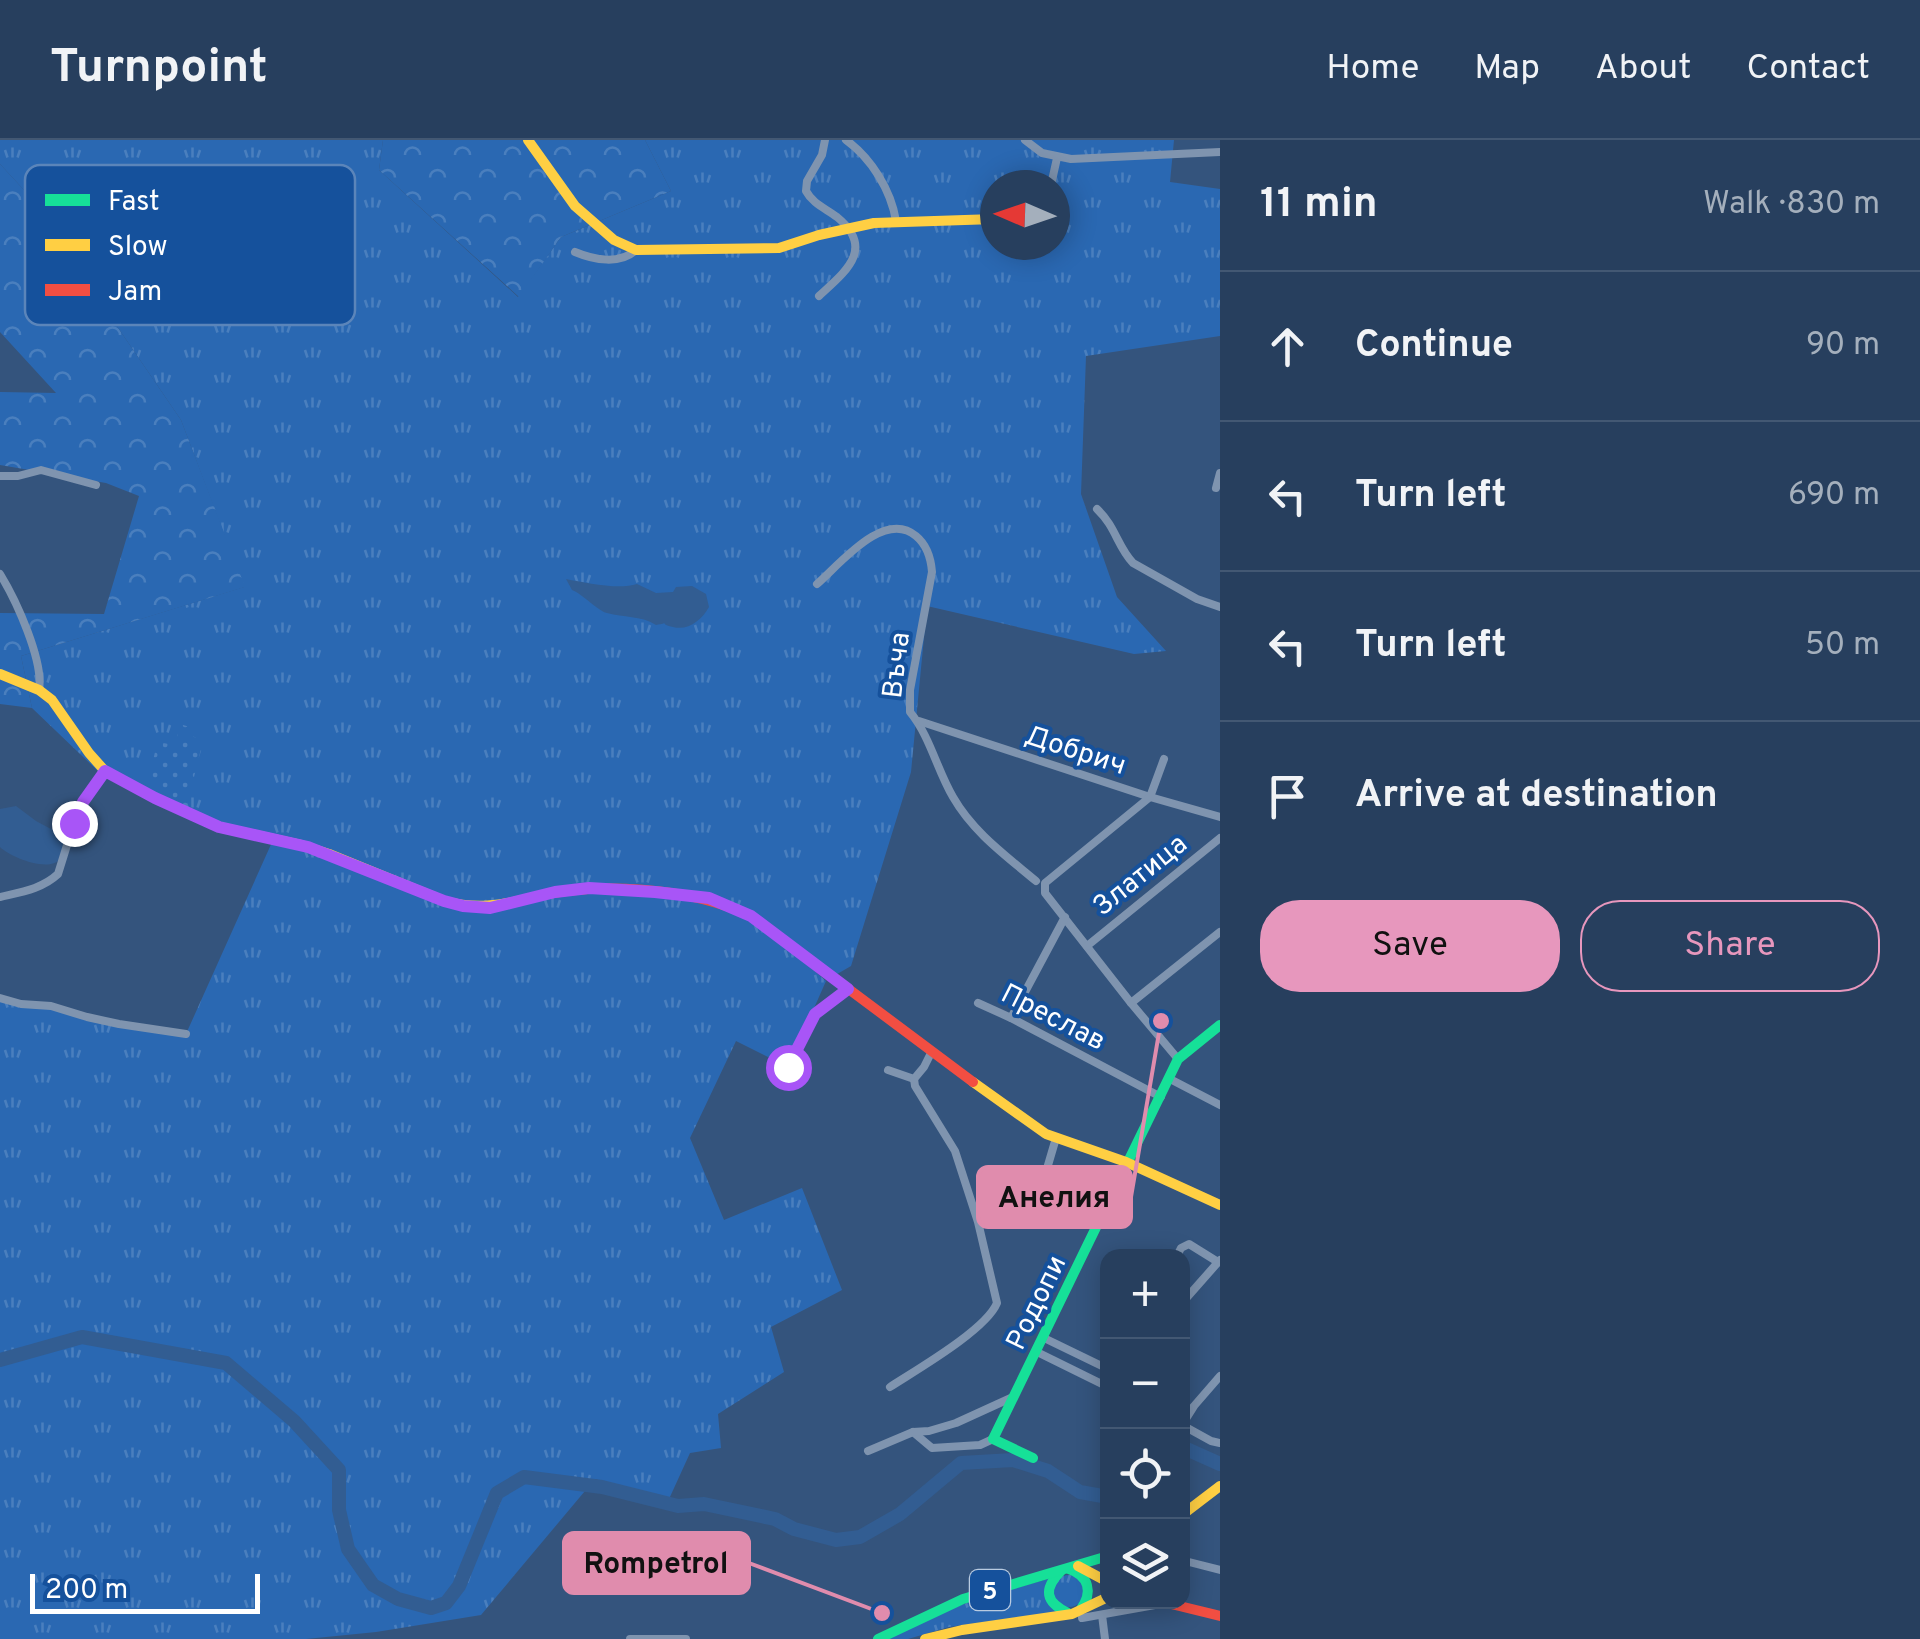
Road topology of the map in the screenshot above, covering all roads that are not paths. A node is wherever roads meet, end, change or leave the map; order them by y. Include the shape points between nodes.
1 (528, 140) edge
2 (825, 140) edge
3 (846, 140) edge
4 (1024, 140) edge
5 (1220, 152) edge
6 (1057, 158) junction
7 (1054, 170) edge
8 (980, 219) edge
9 (896, 221) junction
10 (847, 229) junction
11 (636, 250) junction
12 (575, 252) dead end
13 (819, 296) dead end
14 (1220, 473) edge
15 (0, 476) edge
16 (96, 485) dead end
17 (1216, 488) dead end
18 (1096, 510) dead end
19 (0, 574) edge
20 (817, 584) dead end
21 (1220, 606) edge
22 (0, 674) edge
23 (40, 690) junction
24 (918, 721) junction
25 (1164, 759) dead end
26 (105, 771) junction
27 (1150, 798) junction
28 (1220, 817) edge
29 (1220, 838) edge
30 (1040, 885) junction
31 (0, 897) edge
32 (1065, 917) junction
33 (1220, 932) edge
34 (1087, 946) junction
35 (848, 989) junction
36 (0, 998) edge
37 (978, 1003) dead end
38 (1131, 1004) junction
39 (1012, 1018) junction
40 (1220, 1025) edge
41 (186, 1034) dead end
42 (931, 1053) junction
43 (1178, 1059) junction
44 (888, 1070) dead end
45 (914, 1078) junction
46 (1170, 1078) junction
47 (781, 1080) dead end
48 (1161, 1097) junction
49 (1220, 1105) edge
50 (1056, 1138) junction
51 (1126, 1162) junction
52 (1220, 1205) edge
53 (1036, 1206) dead end
54 (1181, 1249) edge
55 (1219, 1261) edge
56 (1190, 1294) edge
57 (1044, 1338) junction
58 (1037, 1352) junction
59 (1100, 1365) edge
60 (1220, 1376) edge
61 (1100, 1383) edge
62 (890, 1387) dead end
63 (1013, 1397) junction
64 (1190, 1412) edge
65 (956, 1423) junction
66 (1189, 1429) edge
67 (913, 1432) junction
68 (993, 1438) junction
69 (1220, 1443) edge
70 (961, 1447) junction
71 (868, 1451) dead end
72 (1033, 1458) dead end
73 (1220, 1486) edge
74 (1190, 1510) edge
75 (1100, 1559) edge
76 (1190, 1562) edge
77 (1069, 1569) junction
78 (1220, 1570) edge
79 (1100, 1579) edge
80 (1100, 1602) edge
81 (1190, 1608) edge
82 (1132, 1609) edge
83 (1077, 1615) junction
84 (1102, 1615) junction
85 (1220, 1616) edge
86 (630, 1639) edge
87 (686, 1639) edge
88 (878, 1639) edge
89 (925, 1639) edge
90 (1105, 1639) edge

1 - 11 street via 576,206
2 - 10 street via 806,191
3 - 9 street via 884,186
4 - 6 street
5 - 6 street
6 - 7 street
8 - 9 street
9 - 10 street
10 - 11 street via 779,248
10 - 13 street via 856,246 854,260
11 - 12 street via 609,260
14 - 17 street
15 - 16 street via 42,470
18 - 21 street via 1133,563
19 - 23 street via 21,612
20 - 24 street, Въча via 885,529 906,530 922,542 932,572 909,700
22 - 23 street
23 - 26 street
24 - 27 street, Добрич
24 - 30 street, Въча via 966,818
25 - 27 street
26 - 31 street via 77,813 58,874
26 - 35 street via 219,827 308,847 463,906 490,908 589,888 709,898 751,916
27 - 28 street, Добрич
27 - 30 street
29 - 34 street, Златица
30 - 32 street, Въча
32 - 34 street, Въча
32 - 39 street
33 - 38 street
34 - 38 street, Въча
35 - 42 street
35 - 47 street via 815,1014
36 - 41 street
37 - 39 street, Преслав
38 - 43 street, Въча
39 - 48 street, Преслав
40 - 43 street, Родопи
42 - 45 street
42 - 50 street
43 - 46 street, Родопи
44 - 45 street
45 - 62 street via 955,1151 997,1303 949,1350
46 - 48 street, Родопи
46 - 49 street
48 - 51 street, Родопи
50 - 51 street
50 - 53 street
51 - 52 street
51 - 57 street, Родопи
54 - 55 street via 1189,1244
55 - 56 street
57 - 58 street, Родопи
57 - 59 street
58 - 61 street
58 - 63 street, Родопи
60 - 64 street
63 - 65 street
63 - 68 street, Родопи
65 - 67 street
65 - 70 street
66 - 69 street
67 - 70 street via 932,1448
67 - 71 street
68 - 70 street
68 - 72 street
73 - 74 street
75 - 77 street, 5
76 - 78 street
77 - 79 street
77 - 83 street via 1089,1587
77 - 83 street via 1050,1583 1050,1599
77 - 88 street, 5 via 963,1600
80 - 83 street, 5
81 - 85 street
82 - 84 street
83 - 84 street
83 - 89 street, 5
84 - 90 street
86 - 87 street

